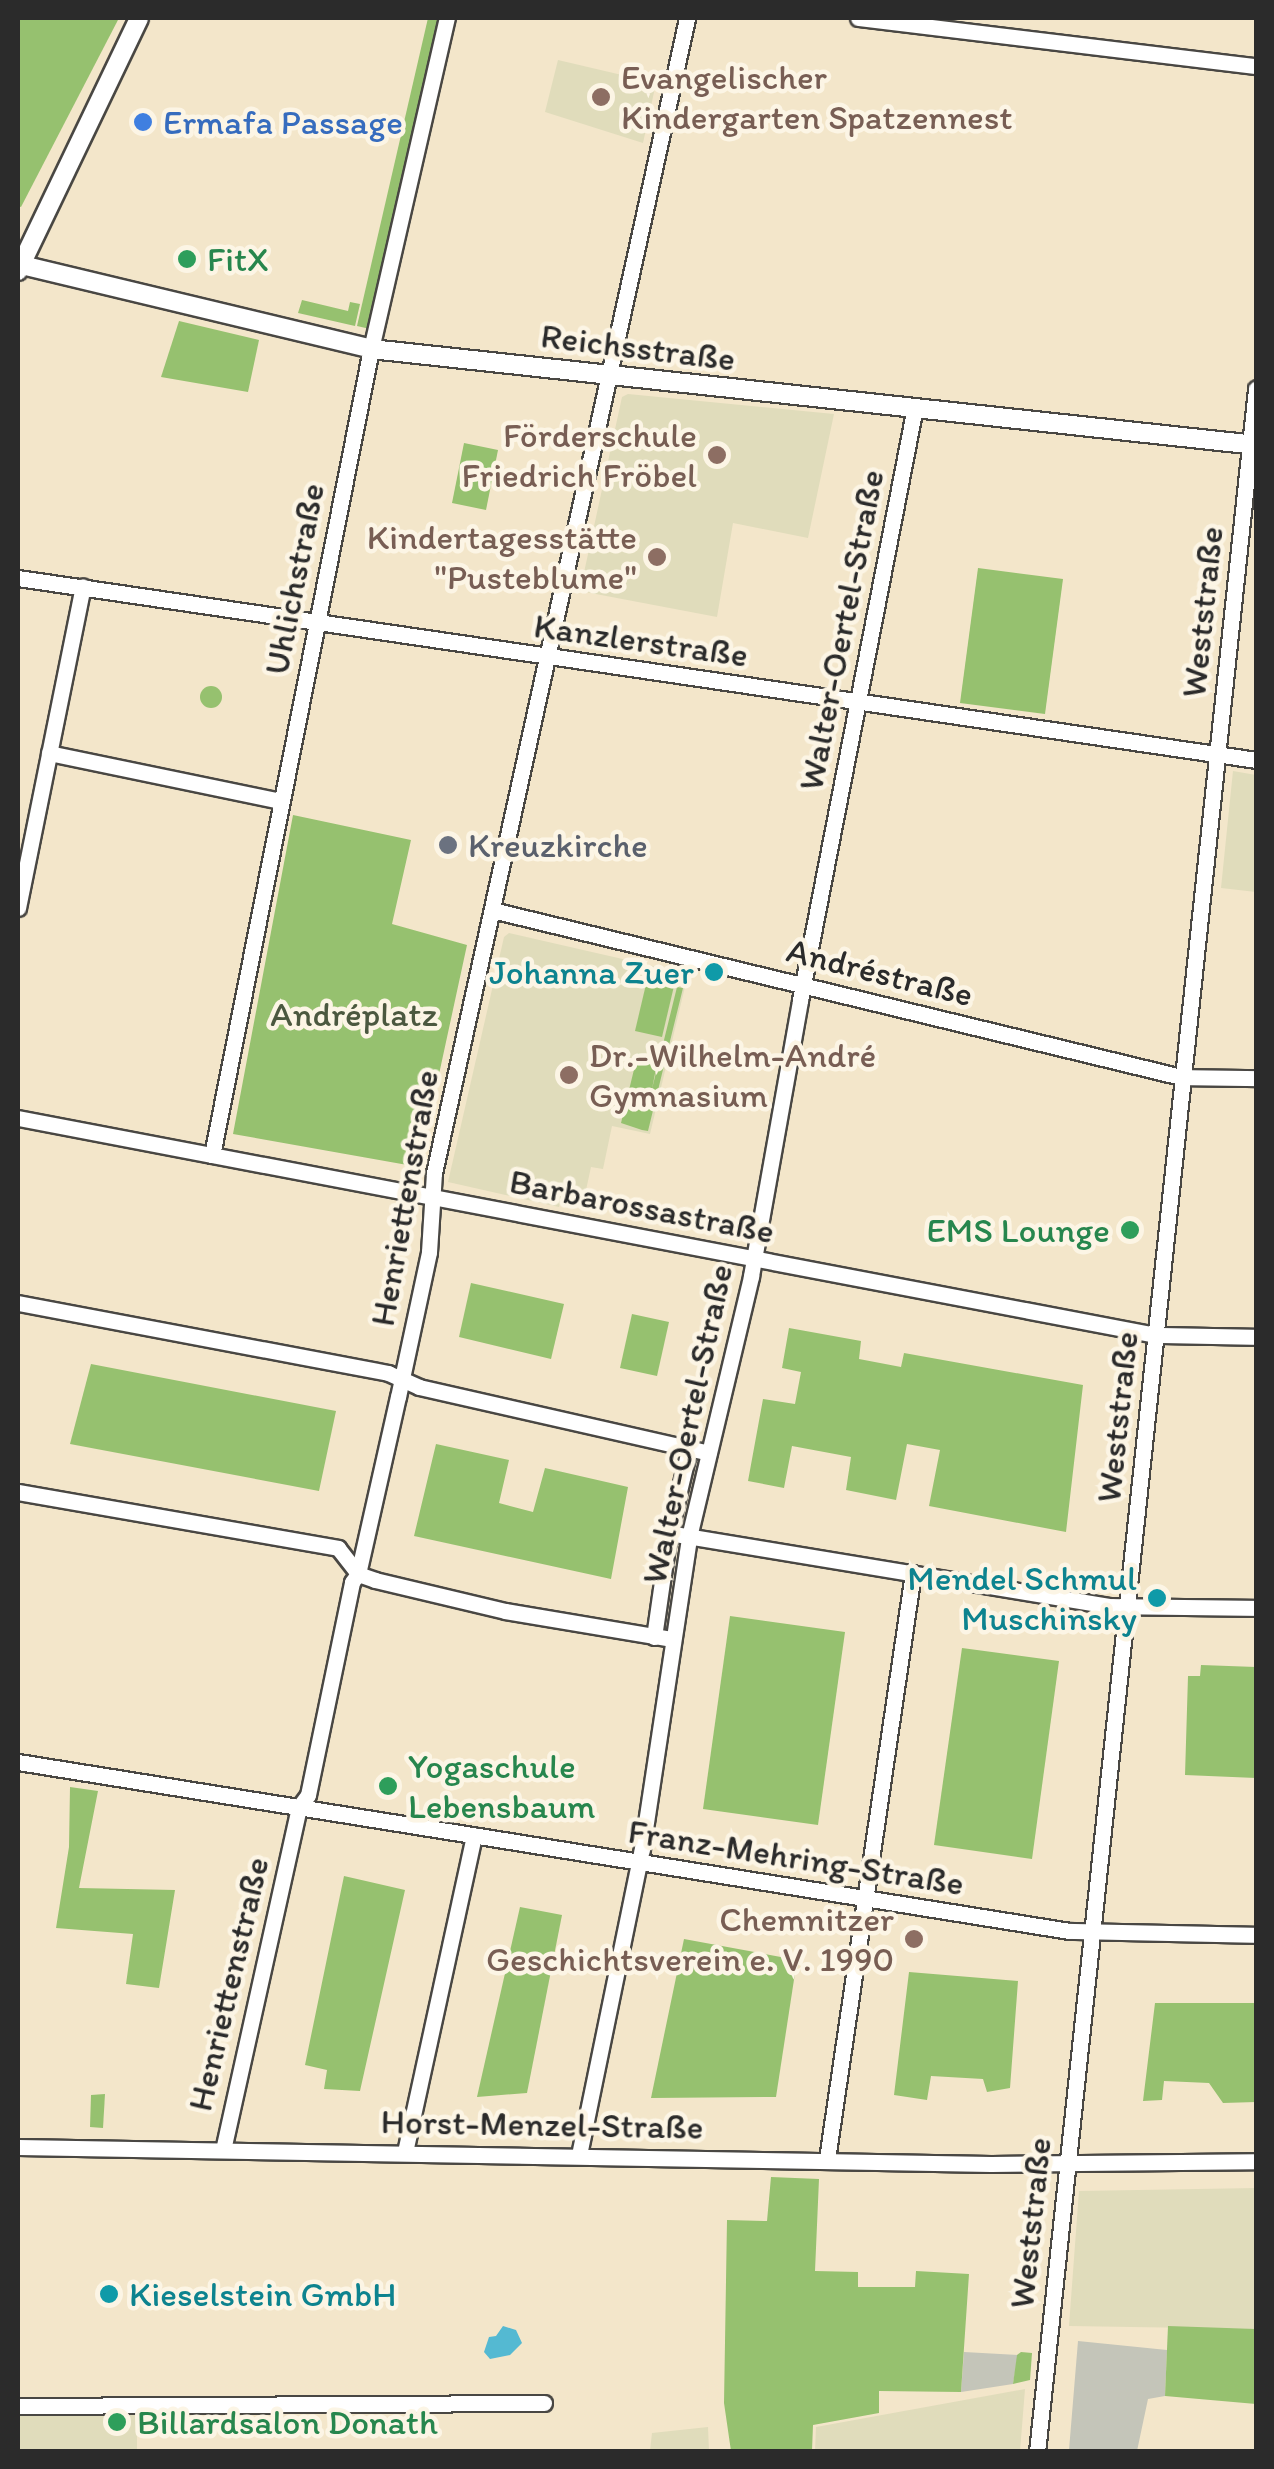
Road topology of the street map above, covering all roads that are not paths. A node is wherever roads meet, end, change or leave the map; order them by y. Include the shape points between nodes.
1 (139, 18) edge
2 (447, 18) edge
3 (687, 18) edge
4 (858, 18) edge
5 (1256, 66) edge
6 (19, 267) edge
7 (370, 349) junction
8 (610, 377) junction
9 (1256, 389) edge
10 (914, 412) junction
11 (1254, 445) edge
12 (18, 578) edge
13 (84, 587) junction
14 (316, 622) junction
15 (548, 657) junction
16 (859, 702) junction
17 (49, 752) junction
18 (1216, 754) junction
19 (1256, 760) edge
20 (281, 801) junction
21 (18, 908) edge
22 (492, 910) junction
23 (803, 984) junction
24 (1181, 1077) junction
25 (1256, 1078) edge
26 (18, 1118) edge
27 (212, 1155) junction
28 (433, 1197) junction
29 (753, 1258) junction
30 (18, 1303) edge
31 (1156, 1335) junction
32 (1256, 1336) edge
33 (402, 1380) junction
34 (689, 1450) junction
35 (708, 1453) junction
36 (18, 1492) edge
37 (669, 1533) junction
38 (689, 1538) junction
39 (913, 1573) junction
40 (358, 1574) junction
41 (1126, 1607) junction
42 (1256, 1608) edge
43 (654, 1637) junction
44 (673, 1639) junction
45 (18, 1762) edge
46 (298, 1807) junction
47 (474, 1836) junction
48 (638, 1863) junction
49 (865, 1900) junction
50 (1092, 1934) junction
51 (1256, 1935) edge
52 (18, 2146) edge
53 (222, 2150) junction
54 (404, 2152) junction
55 (579, 2155) junction
56 (827, 2159) junction
57 (1066, 2162) junction
58 (1256, 2162) edge
59 (544, 2403) dead end
60 (18, 2406) edge
61 (1037, 2452) edge

1 - 6 main road
2 - 7 street, Uhlichstraße
3 - 8 street, Henriettenstraße
4 - 5 street
6 - 7 main road, Reichsstraße
7 - 8 main road, Reichsstraße
7 - 14 street, Uhlichstraße
8 - 10 main road, Reichsstraße
8 - 15 street, Henriettenstraße
9 - 11 street, Weststraße
10 - 11 main road, Reichsstraße
10 - 16 street, Walter-Oertel-Straße
11 - 18 street, Weststraße
12 - 13 street, Kanzlerstraße
13 - 14 street, Kanzlerstraße
13 - 17 street
14 - 15 street, Kanzlerstraße
14 - 20 street, Uhlichstraße
15 - 16 street, Kanzlerstraße
15 - 22 street, Henriettenstraße
16 - 18 street, Kanzlerstraße
16 - 23 street, Walter-Oertel-Straße
17 - 20 street
17 - 21 street
18 - 19 street, Kanzlerstraße
18 - 24 street, Weststraße
20 - 27 street, Uhlichstraße
22 - 23 street, Andréstraße
22 - 28 street, Henriettenstraße
23 - 24 street, Andréstraße
23 - 29 street, Walter-Oertel-Straße
24 - 25 street, Andréstraße
24 - 31 street, Weststraße
26 - 27 street, Barbarossastraße
27 - 28 street, Barbarossastraße
28 - 29 street, Barbarossastraße
28 - 33 street, Henriettenstraße via 429,1252
29 - 31 street, Barbarossastraße
29 - 35 street, Walter-Oertel-Straße
30 - 33 street
31 - 32 street, Barbarossastraße
31 - 41 street, Weststraße
33 - 34 street
33 - 40 street, Henriettenstraße
34 - 35 street
34 - 37 street, Walter-Oertel-Straße
35 - 38 street, Walter-Oertel-Straße
36 - 40 street via 338,1548
37 - 38 street
37 - 43 street, Walter-Oertel-Straße
38 - 39 street
38 - 44 street, Walter-Oertel-Straße
39 - 41 street
39 - 49 street
40 - 43 street via 504,1611
40 - 46 street, Henriettenstraße via 308,1794
41 - 42 street
41 - 50 street, Weststraße
43 - 44 street
44 - 48 street, Walter-Oertel-Straße
45 - 46 street, Franz-Mehring-Straße
46 - 47 street, Franz-Mehring-Straße
46 - 53 street, Henriettenstraße
47 - 48 street, Franz-Mehring-Straße
47 - 54 street
48 - 49 street, Franz-Mehring-Straße
48 - 55 street, Walter-Oertel-Straße
49 - 50 street, Franz-Mehring-Straße
49 - 56 street
50 - 51 street, Franz-Mehring-Straße
50 - 57 street, Weststraße
52 - 53 street, Horst-Menzel-Straße
53 - 54 street, Horst-Menzel-Straße
54 - 55 street, Horst-Menzel-Straße
55 - 56 street, Horst-Menzel-Straße
56 - 57 street, Horst-Menzel-Straße
57 - 58 street, Horst-Menzel-Straße
57 - 61 street, Weststraße
59 - 60 street

